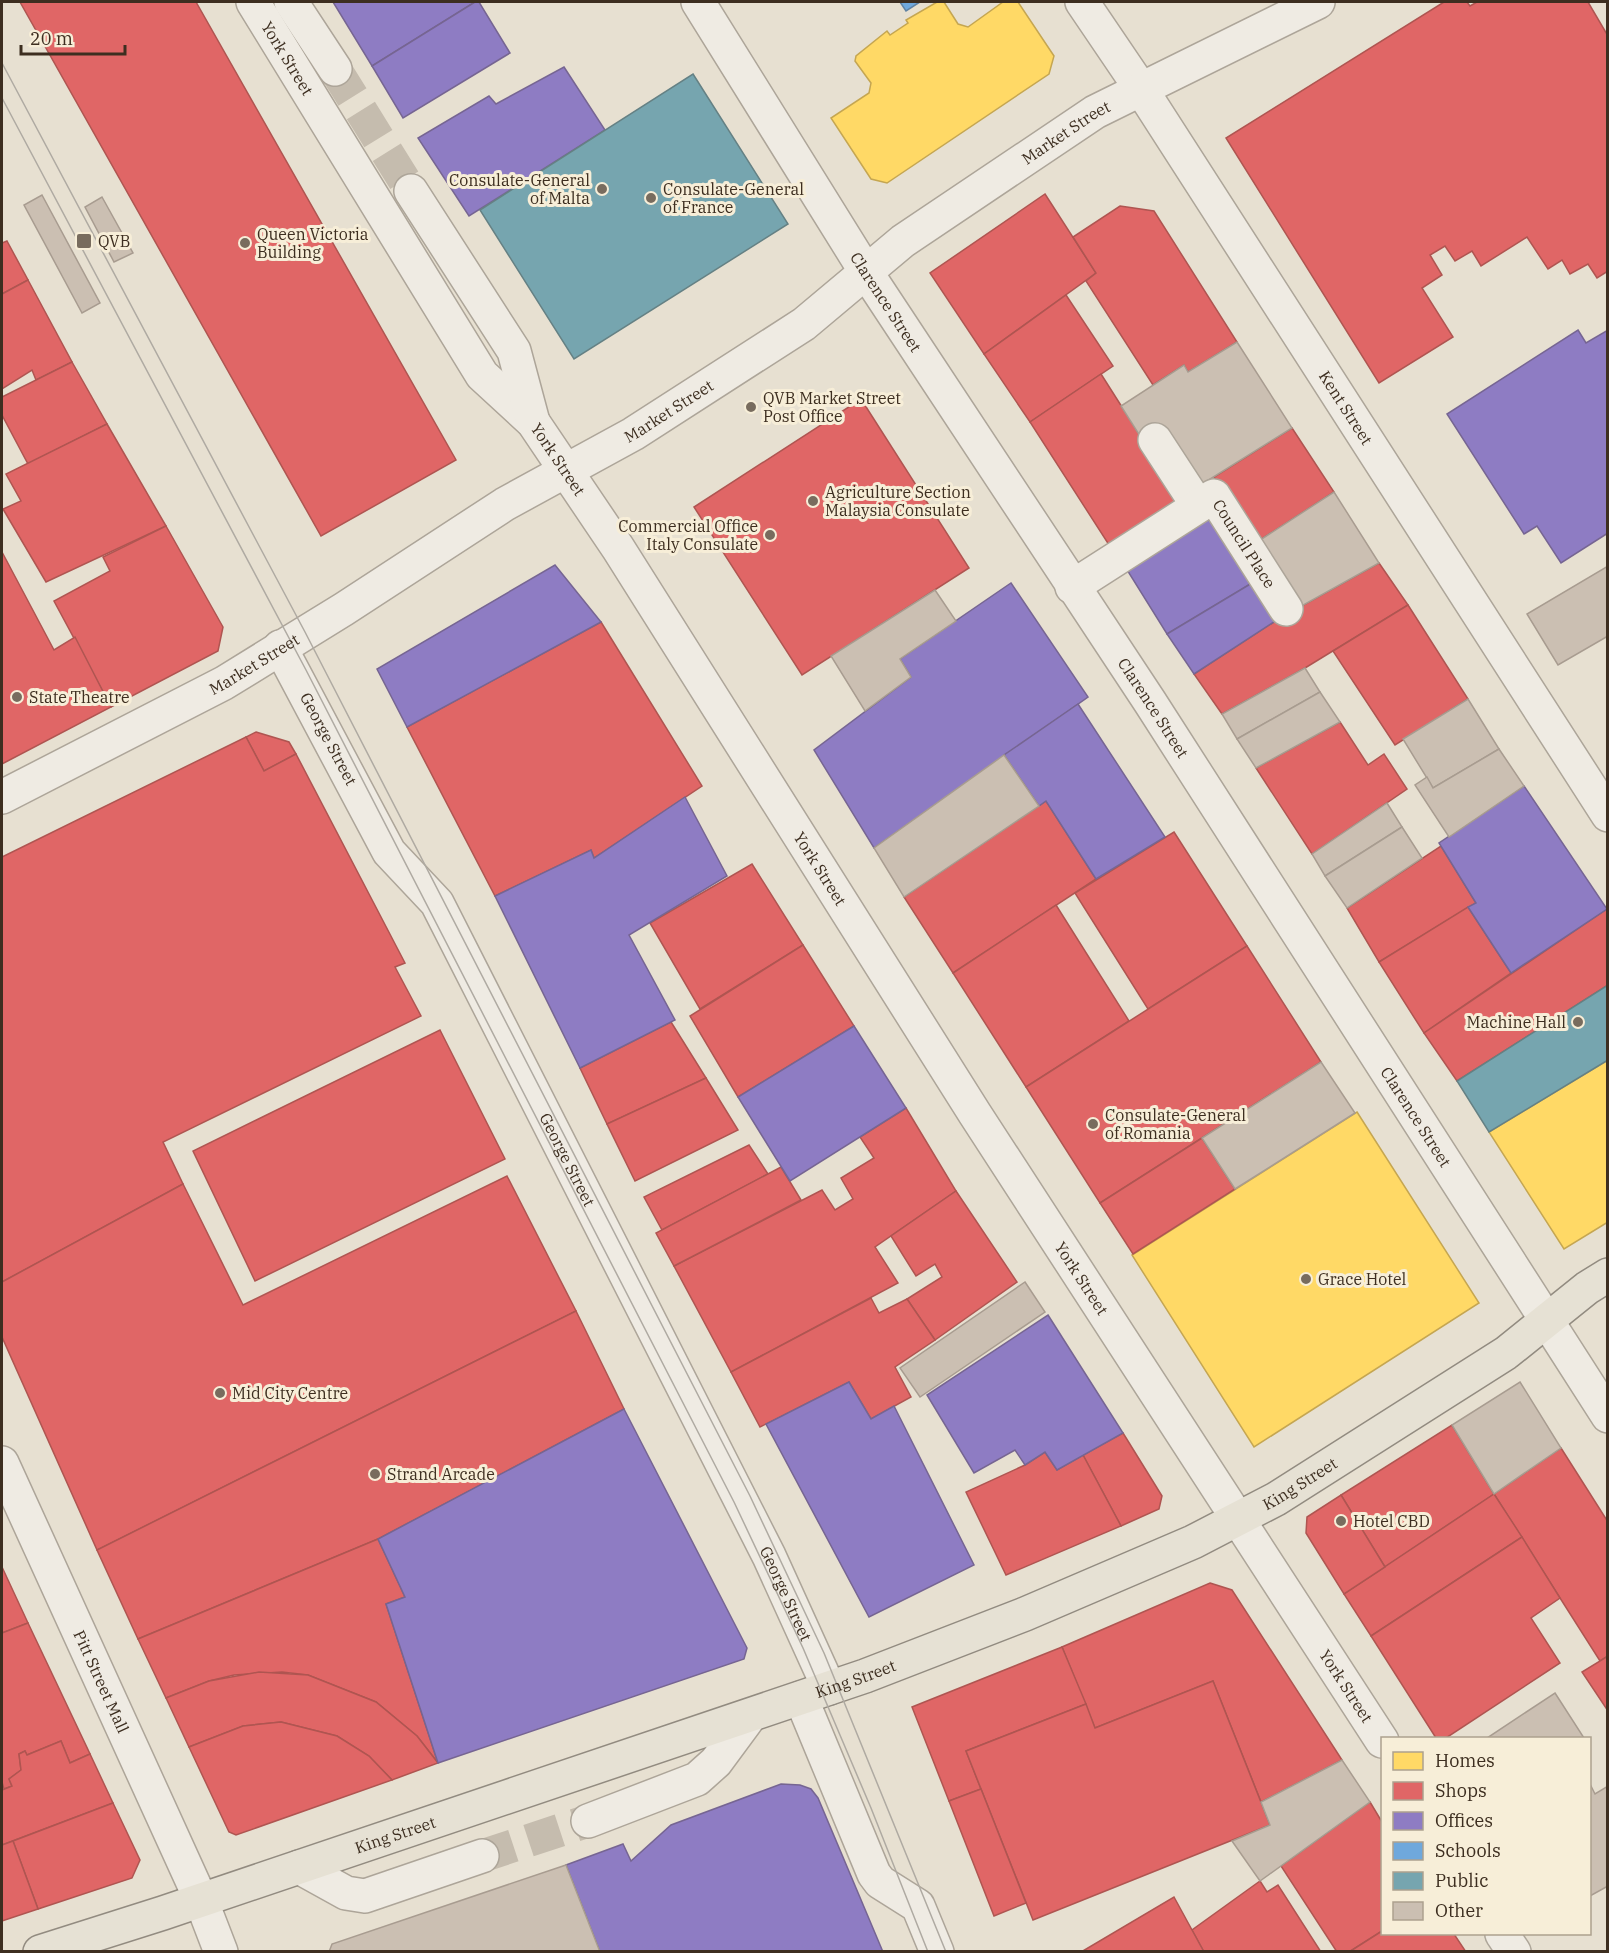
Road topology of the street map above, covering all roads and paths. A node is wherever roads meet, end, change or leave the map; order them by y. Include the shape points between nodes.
1 (253, 2) edge
2 (291, 2) edge
3 (698, 2) edge
4 (1082, 2) edge
5 (1318, 2) edge
6 (335, 69) tunnel mouth
7 (1141, 88) junction
8 (411, 191) tunnel mouth
9 (866, 272) junction
10 (533, 422) junction
11 (1155, 440) dead end
12 (565, 470) junction
13 (1198, 506) junction
14 (1072, 587) junction
15 (1286, 609) dead end
16 (280, 647) junction
17 (2, 797) edge
18 (1608, 815) edge
19 (1608, 1275) edge
20 (1546, 1320) junction
21 (1608, 1416) edge
22 (2, 1463) edge
23 (1237, 1521) junction
24 (815, 1693) junction
25 (750, 1716) junction
26 (1381, 1738) edge
27 (588, 1821) tunnel mouth
28 (482, 1856) tunnel mouth
29 (299, 1867) junction
30 (201, 1899) junction
31 (1503, 1935) edge
32 (40, 1952) edge
33 (220, 1952) edge
34 (937, 1952) edge
35 (1514, 1952) edge

1 - 10 street, York Street via 483,375
2 - 6 street
3 - 9 street, Clarence Street
4 - 7 street, Kent Street
5 - 7 street, Market Street
7 - 9 street, Market Street via 1095,112 920,229
7 - 18 street, Kent Street
8 - 10 street via 514,351
9 - 12 street, Market Street via 804,324 633,434
9 - 14 street, Clarence Street
10 - 12 street, York Street
11 - 13 street, Council Place
12 - 16 street, Market Street
12 - 23 street, York Street
13 - 14 street, Council Place
13 - 15 street, Council Place via 1214,496
14 - 20 street, Clarence Street via 1238,838
16 - 17 street, Market Street via 224,683
16 - 24 street, George Street via 389,852 437,903 769,1556
19 - 20 main road, King Street
20 - 21 street, Clarence Street
20 - 23 main road, King Street via 1506,1353
22 - 30 street, Pitt Street Mall
23 - 24 main road, King Street via 1025,1614
23 - 26 street, York Street
24 - 25 main road, King Street
24 - 34 street, George Street via 874,1874 918,1906
25 - 27 street via 716,1762 697,1779
25 - 29 main road, King Street
28 - 29 street via 365,1896 346,1893
29 - 30 main road, King Street
30 - 32 main road, King Street
30 - 33 street, Pitt Street Mall
31 - 35 street

